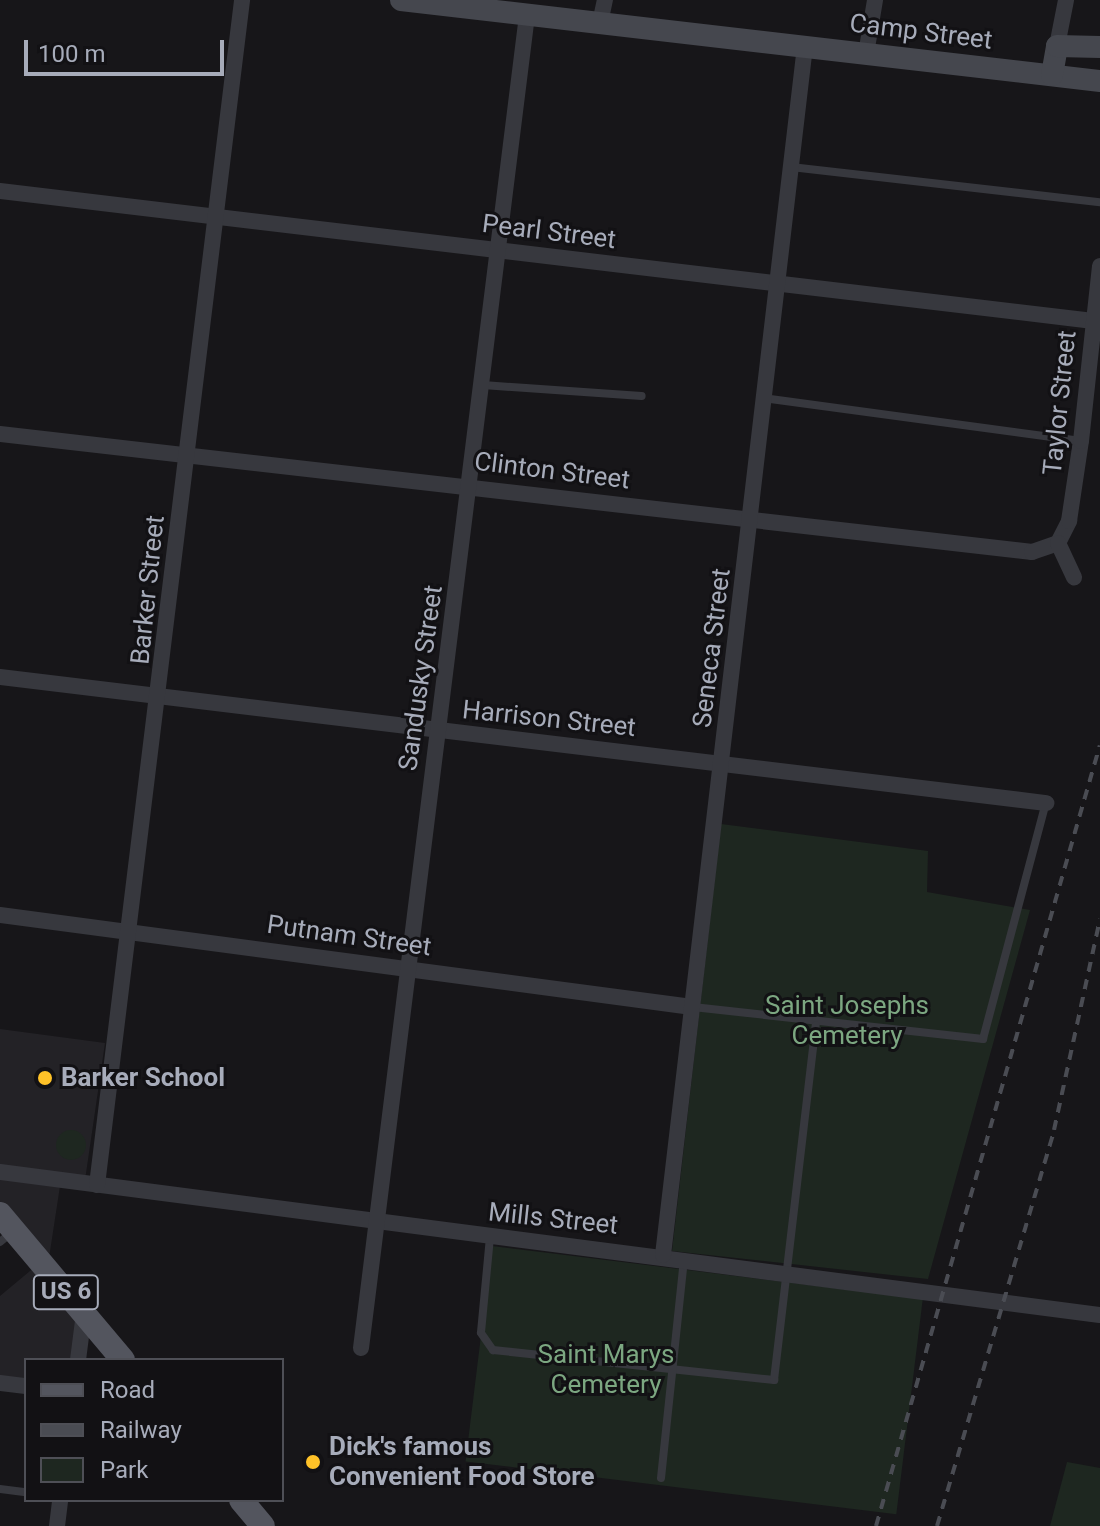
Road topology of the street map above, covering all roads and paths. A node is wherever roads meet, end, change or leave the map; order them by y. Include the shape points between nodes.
1 (242, 0) edge
2 (401, 0) edge
3 (605, 0) edge
4 (875, 0) edge
5 (1066, 0) edge
6 (527, 15) junction
7 (600, 23) junction
8 (1057, 46) junction
9 (805, 47) junction
10 (1100, 47) edge
11 (866, 54) junction
12 (1052, 75) junction
13 (1100, 81) edge
14 (790, 167) junction
15 (0, 191) edge
16 (1100, 202) edge
17 (214, 216) junction
18 (497, 250) junction
19 (1100, 266) edge
20 (778, 283) junction
21 (1093, 321) junction
22 (483, 385) junction
23 (642, 396) dead end
24 (763, 398) junction
25 (0, 434) edge
26 (1081, 441) junction
27 (187, 453) junction
28 (472, 486) junction
29 (752, 520) junction
30 (1058, 543) junction
31 (1074, 578) dead end
32 (0, 677) edge
33 (160, 699) junction
34 (437, 732) junction
35 (722, 760) junction
36 (1046, 803) joint
37 (0, 915) edge
38 (128, 930) junction
39 (411, 969) junction
40 (692, 1007) junction
41 (816, 1025) junction
42 (0, 1172) edge
43 (97, 1185) junction
44 (378, 1221) junction
45 (5, 1229) edge
46 (490, 1237) junction
47 (663, 1255) junction
48 (685, 1259) junction
49 (785, 1273) junction
50 (84, 1313) junction
51 (1100, 1315) edge
52 (361, 1348) dead end
53 (78, 1358) edge
54 (121, 1358) edge
55 (673, 1372) junction
56 (0, 1383) edge
57 (24, 1386) edge
58 (661, 1478) dead end
59 (0, 1489) edge
60 (24, 1492) edge
61 (60, 1502) edge
62 (243, 1502) edge
63 (57, 1526) edge
64 (263, 1526) edge

1 - 17 street, Barker Street
2 - 6 street, Camp Street
3 - 7 street
4 - 11 street
5 - 8 street
6 - 7 street, Camp Street
6 - 18 street, Sandusky Street
7 - 9 street, Camp Street
8 - 10 street
8 - 12 street
9 - 11 street, Camp Street
9 - 14 street, Seneca Street
11 - 12 street, Camp Street
12 - 13 street, Camp Street
14 - 16 lane
14 - 20 street, Seneca Street
15 - 17 street, Pearl Street
17 - 18 street, Pearl Street
17 - 27 street, Barker Street
18 - 20 street, Pearl Street
18 - 22 street, Sandusky Street
19 - 21 street, Taylor Street
20 - 21 street, Pearl Street
20 - 24 street, Seneca Street
21 - 26 street, Taylor Street
22 - 23 lane
22 - 28 street, Sandusky Street
24 - 26 lane
24 - 29 street, Seneca Street
25 - 27 street, Clinton Street
26 - 30 street, Taylor Street via 1069,521
27 - 28 street, Clinton Street
27 - 33 street, Barker Street
28 - 29 street, Clinton Street
28 - 34 street, Sandusky Street
29 - 30 street, Clinton Street via 1032,552
29 - 35 street, Seneca Street
30 - 31 street
32 - 33 street, Harrison Street
33 - 34 street, Harrison Street
33 - 38 street, Barker Street
34 - 35 street, Harrison Street
34 - 39 street, Sandusky Street
35 - 36 street, Harrison Street
35 - 40 street, Seneca Street
36 - 41 lane via 983,1039
37 - 38 street, Putnam Street
38 - 39 street, Putnam Street
38 - 43 street, Barker Street
39 - 40 street, Putnam Street
39 - 44 street, Sandusky Street
40 - 41 lane
40 - 47 street, Seneca Street
41 - 49 lane
42 - 43 street, Mills Street
43 - 44 street, Mills Street
44 - 46 street, Mills Street
44 - 52 street, Sandusky Street
45 - 50 main road, US 6
46 - 47 street, Mills Street
46 - 55 lane via 485,1345
47 - 48 street, Mills Street
48 - 49 street, Mills Street
48 - 55 lane
49 - 51 street, Mills Street
49 - 55 lane via 774,1380
50 - 53 street
50 - 54 main road, US 6
55 - 58 lane
56 - 57 street
59 - 60 lane
61 - 63 street
62 - 64 main road

